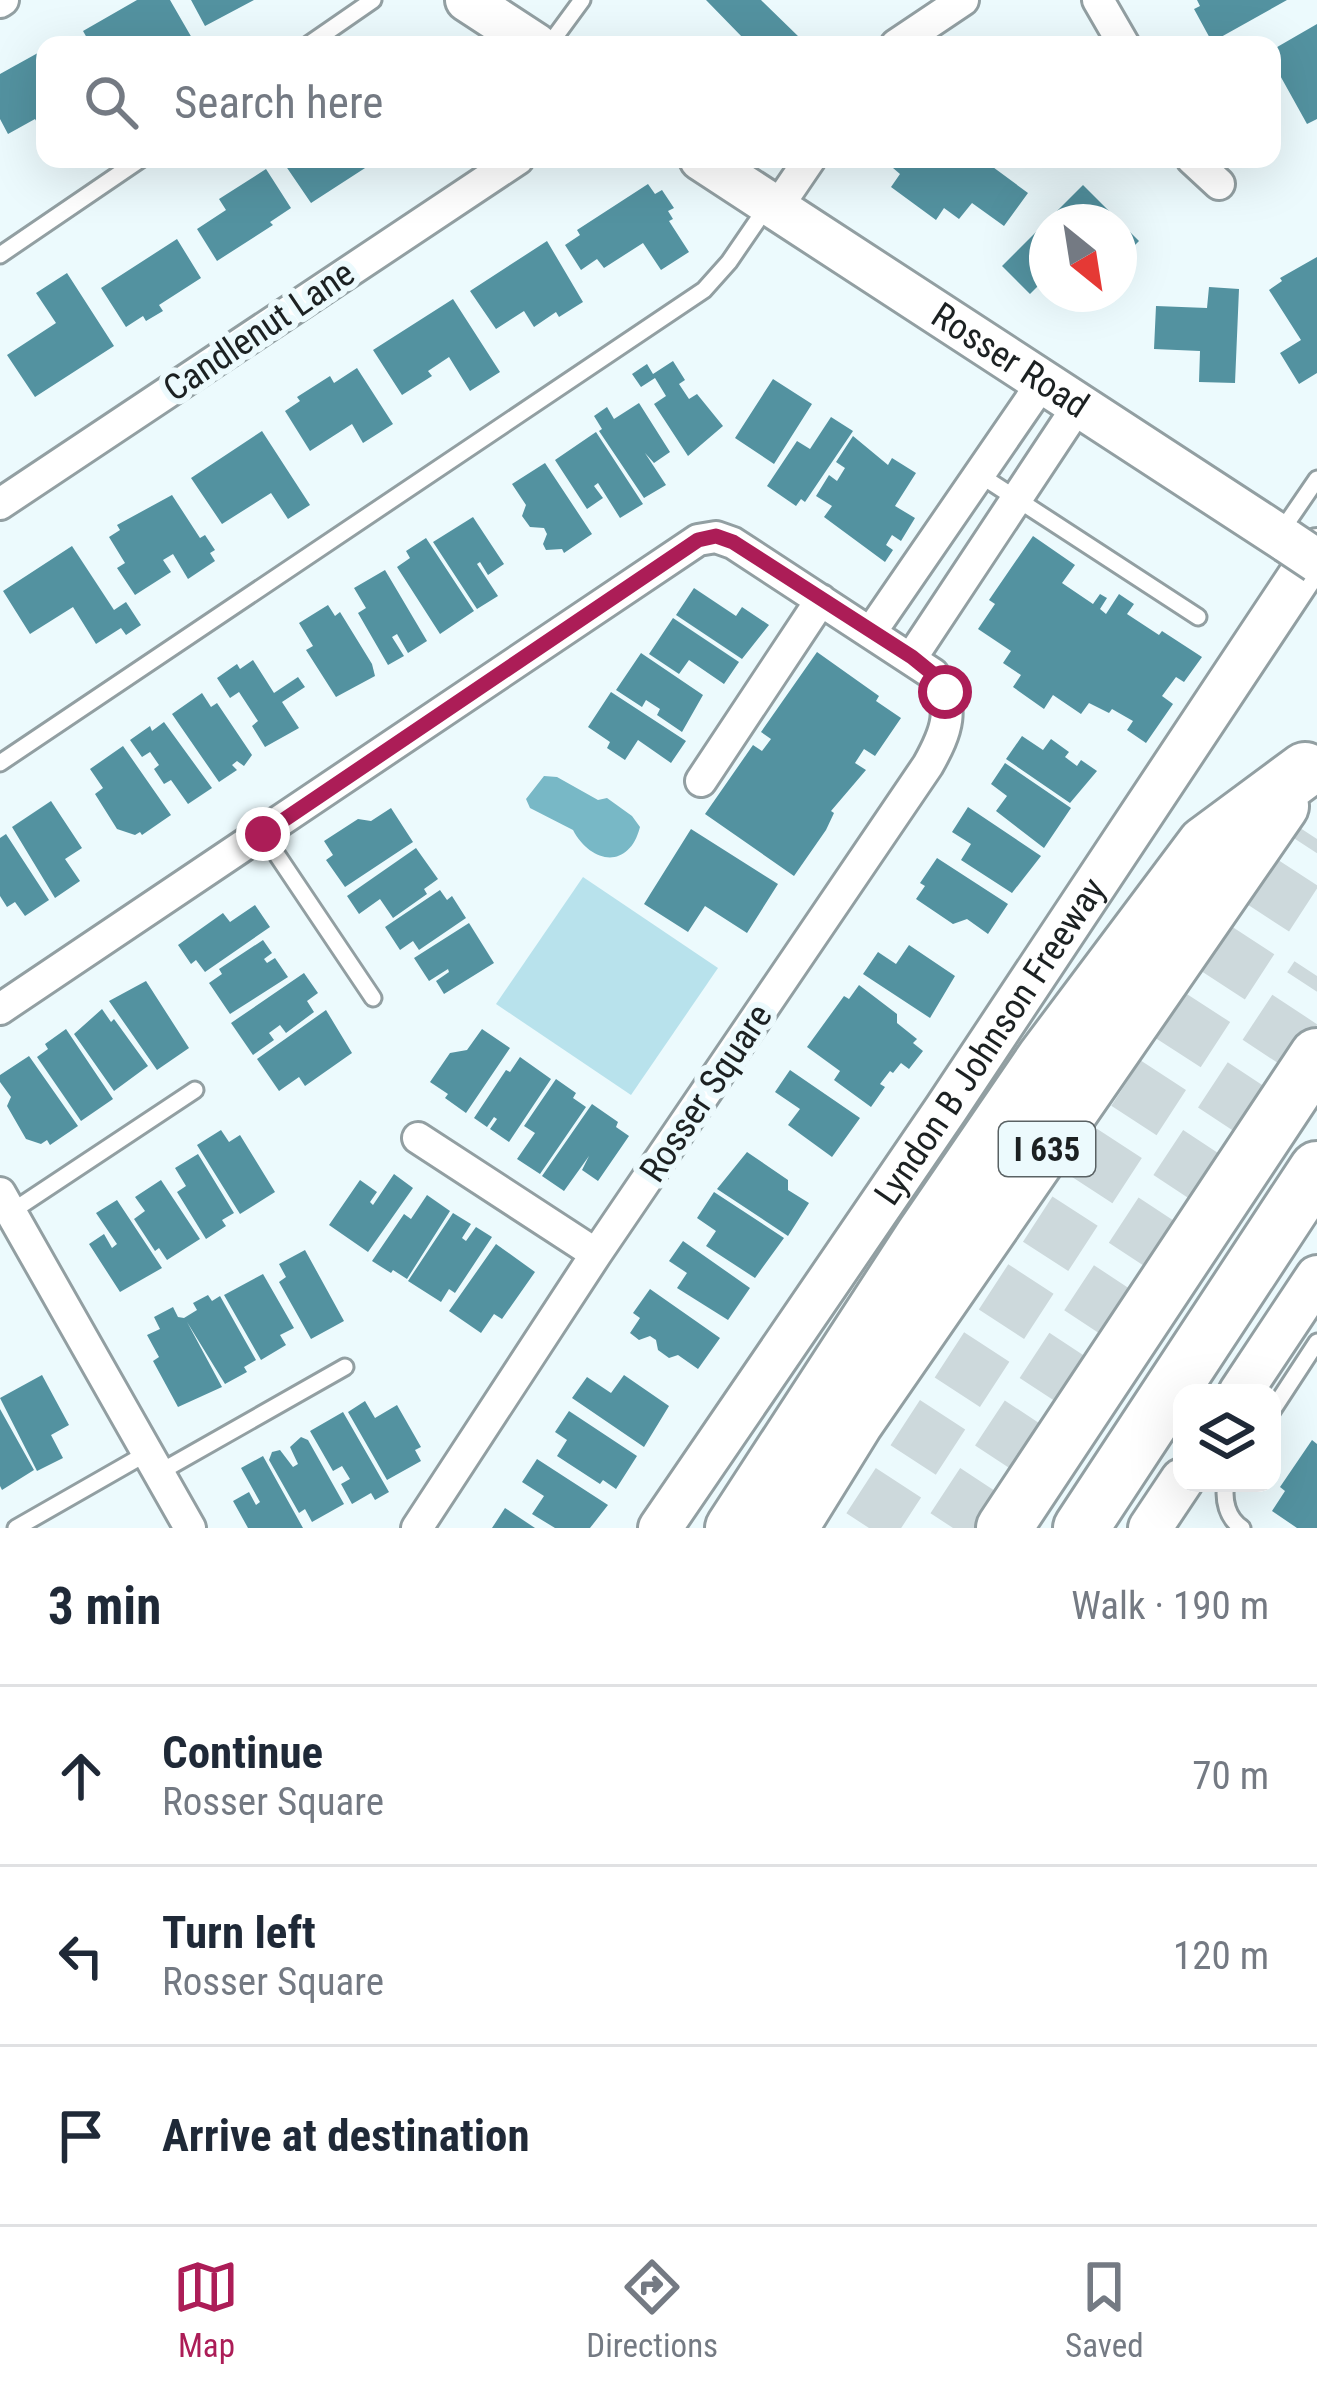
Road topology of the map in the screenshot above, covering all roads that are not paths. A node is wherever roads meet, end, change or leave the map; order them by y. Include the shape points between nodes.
1 (373, 0) edge
2 (467, 0) edge
3 (582, 0) edge
4 (963, 0) edge
5 (1098, 0) edge
6 (321, 36) edge
7 (522, 36) edge
8 (556, 36) edge
9 (909, 36) edge
10 (1119, 36) edge
11 (128, 168) edge
12 (504, 168) edge
13 (714, 168) edge
14 (803, 168) edge
15 (1202, 168) edge
16 (1219, 184) dead end
17 (772, 207) junction
18 (0, 255) edge
19 (1042, 383) junction
20 (1078, 406) junction
21 (980, 475) junction
22 (1317, 479) edge
23 (1016, 498) junction
24 (0, 504) edge
25 (1300, 547) edge
26 (821, 600) junction
27 (1198, 617) dead end
28 (872, 632) junction
29 (912, 657) junction
30 (1311, 761) edge
31 (0, 763) edge
32 (701, 781) dead end
33 (263, 834) junction
34 (373, 998) dead end
35 (0, 1009) edge
36 (1317, 1056) edge
37 (194, 1090) dead end
38 (418, 1138) dead end
39 (1317, 1169) edge
40 (4, 1204) edge
41 (596, 1254) junction
42 (1317, 1277) edge
43 (1317, 1342) edge
44 (345, 1366) dead end
45 (1246, 1384) edge
46 (1281, 1397) edge
47 (155, 1462) junction
48 (1174, 1492) edge
49 (1225, 1492) edge
50 (16, 1528) edge
51 (190, 1528) edge
52 (417, 1528) edge
53 (660, 1528) edge
54 (734, 1528) edge
55 (790, 1528) edge
56 (1004, 1528) edge
57 (1081, 1528) edge
58 (1150, 1528) edge
59 (1242, 1528) edge

1 - 6 lane
2 - 7 main road
3 - 8 lane
4 - 9 street
5 - 10 street
11 - 18 lane
12 - 24 street, Candlenut Lane
13 - 17 main road, Rosser Road
14 - 17 street
15 - 16 street
17 - 19 main road, Rosser Road
17 - 31 lane via 704,290
19 - 20 main road, Rosser Road
19 - 21 street
20 - 23 street
20 - 25 main road, Rosser Road
21 - 23 lane
21 - 28 street
22 - 25 lane
23 - 27 lane
23 - 29 street
25 - 53 main road, Lyndon B Johnson Freeway via 946,1109
26 - 28 street, Rosser Square
26 - 32 street
26 - 33 street, Rosser Square via 733,542 698,540
28 - 29 street, Rosser Square
29 - 41 street, Rosser Square via 945,692 943,738
30 - 54 highway via 1205,844 1044,1058
30 - 55 highway, I 635
33 - 34 lane
33 - 35 street, Rosser Square
36 - 56 highway
37 - 40 lane
38 - 41 street
39 - 57 highway
40 - 47 street
41 - 52 street, Rosser Square
42 - 45 main road
43 - 46 lane
44 - 47 lane
47 - 50 lane
47 - 51 street
48 - 58 main road
49 - 59 lane

